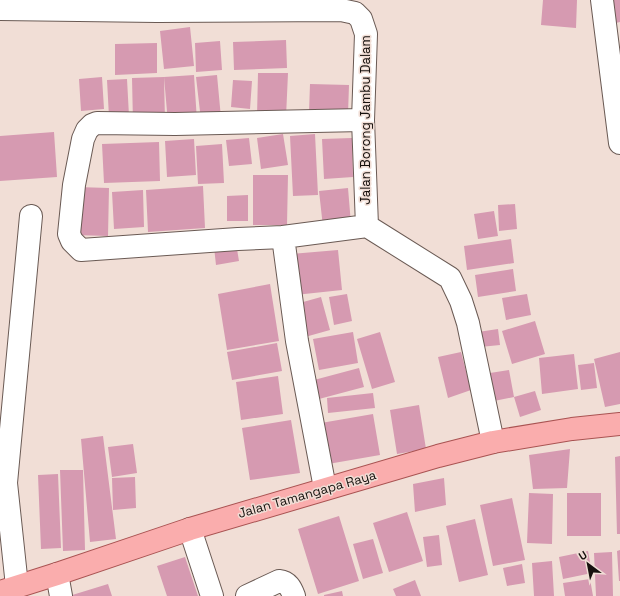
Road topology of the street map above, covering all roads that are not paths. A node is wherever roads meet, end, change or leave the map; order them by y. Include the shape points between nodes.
1 (602, 0) edge
2 (265, 5) edge
3 (156, 6) edge
4 (0, 9) edge
5 (363, 120) junction
6 (620, 143) edge
7 (31, 216) dead end
8 (366, 226) junction
9 (283, 237) junction
10 (620, 424) edge
11 (493, 442) junction
12 (325, 488) junction
13 (190, 529) junction
14 (56, 574) junction
15 (9, 589) edge
16 (61, 596) edge
17 (212, 596) edge
18 (247, 596) edge
19 (294, 596) edge

1 - 6 street
2 - 3 street, Jalan Borong Jambu Dalam
2 - 5 street, Jalan Borong Jambu Dalam via 341,10 355,13 361,19 365,27 366,47
3 - 4 street, Jalan Borong Jambu Dalam
5 - 8 street, Jalan Borong Jambu Dalam
5 - 9 street via 97,123 92,125 83,138 74,185 69,234 81,250
7 - 15 street via 6,483
8 - 9 street
8 - 11 street via 450,278 468,323
9 - 12 street via 297,341
10 - 11 main road, Jalan Tamangapa Raya
11 - 12 main road, Jalan Tamangapa Raya
12 - 13 main road, Jalan Tamangapa Raya
13 - 14 main road, Jalan Tamangapa Raya
13 - 17 street
14 - 15 main road, Jalan Tamangapa Raya
14 - 16 street
18 - 19 street via 279,581 286,583

